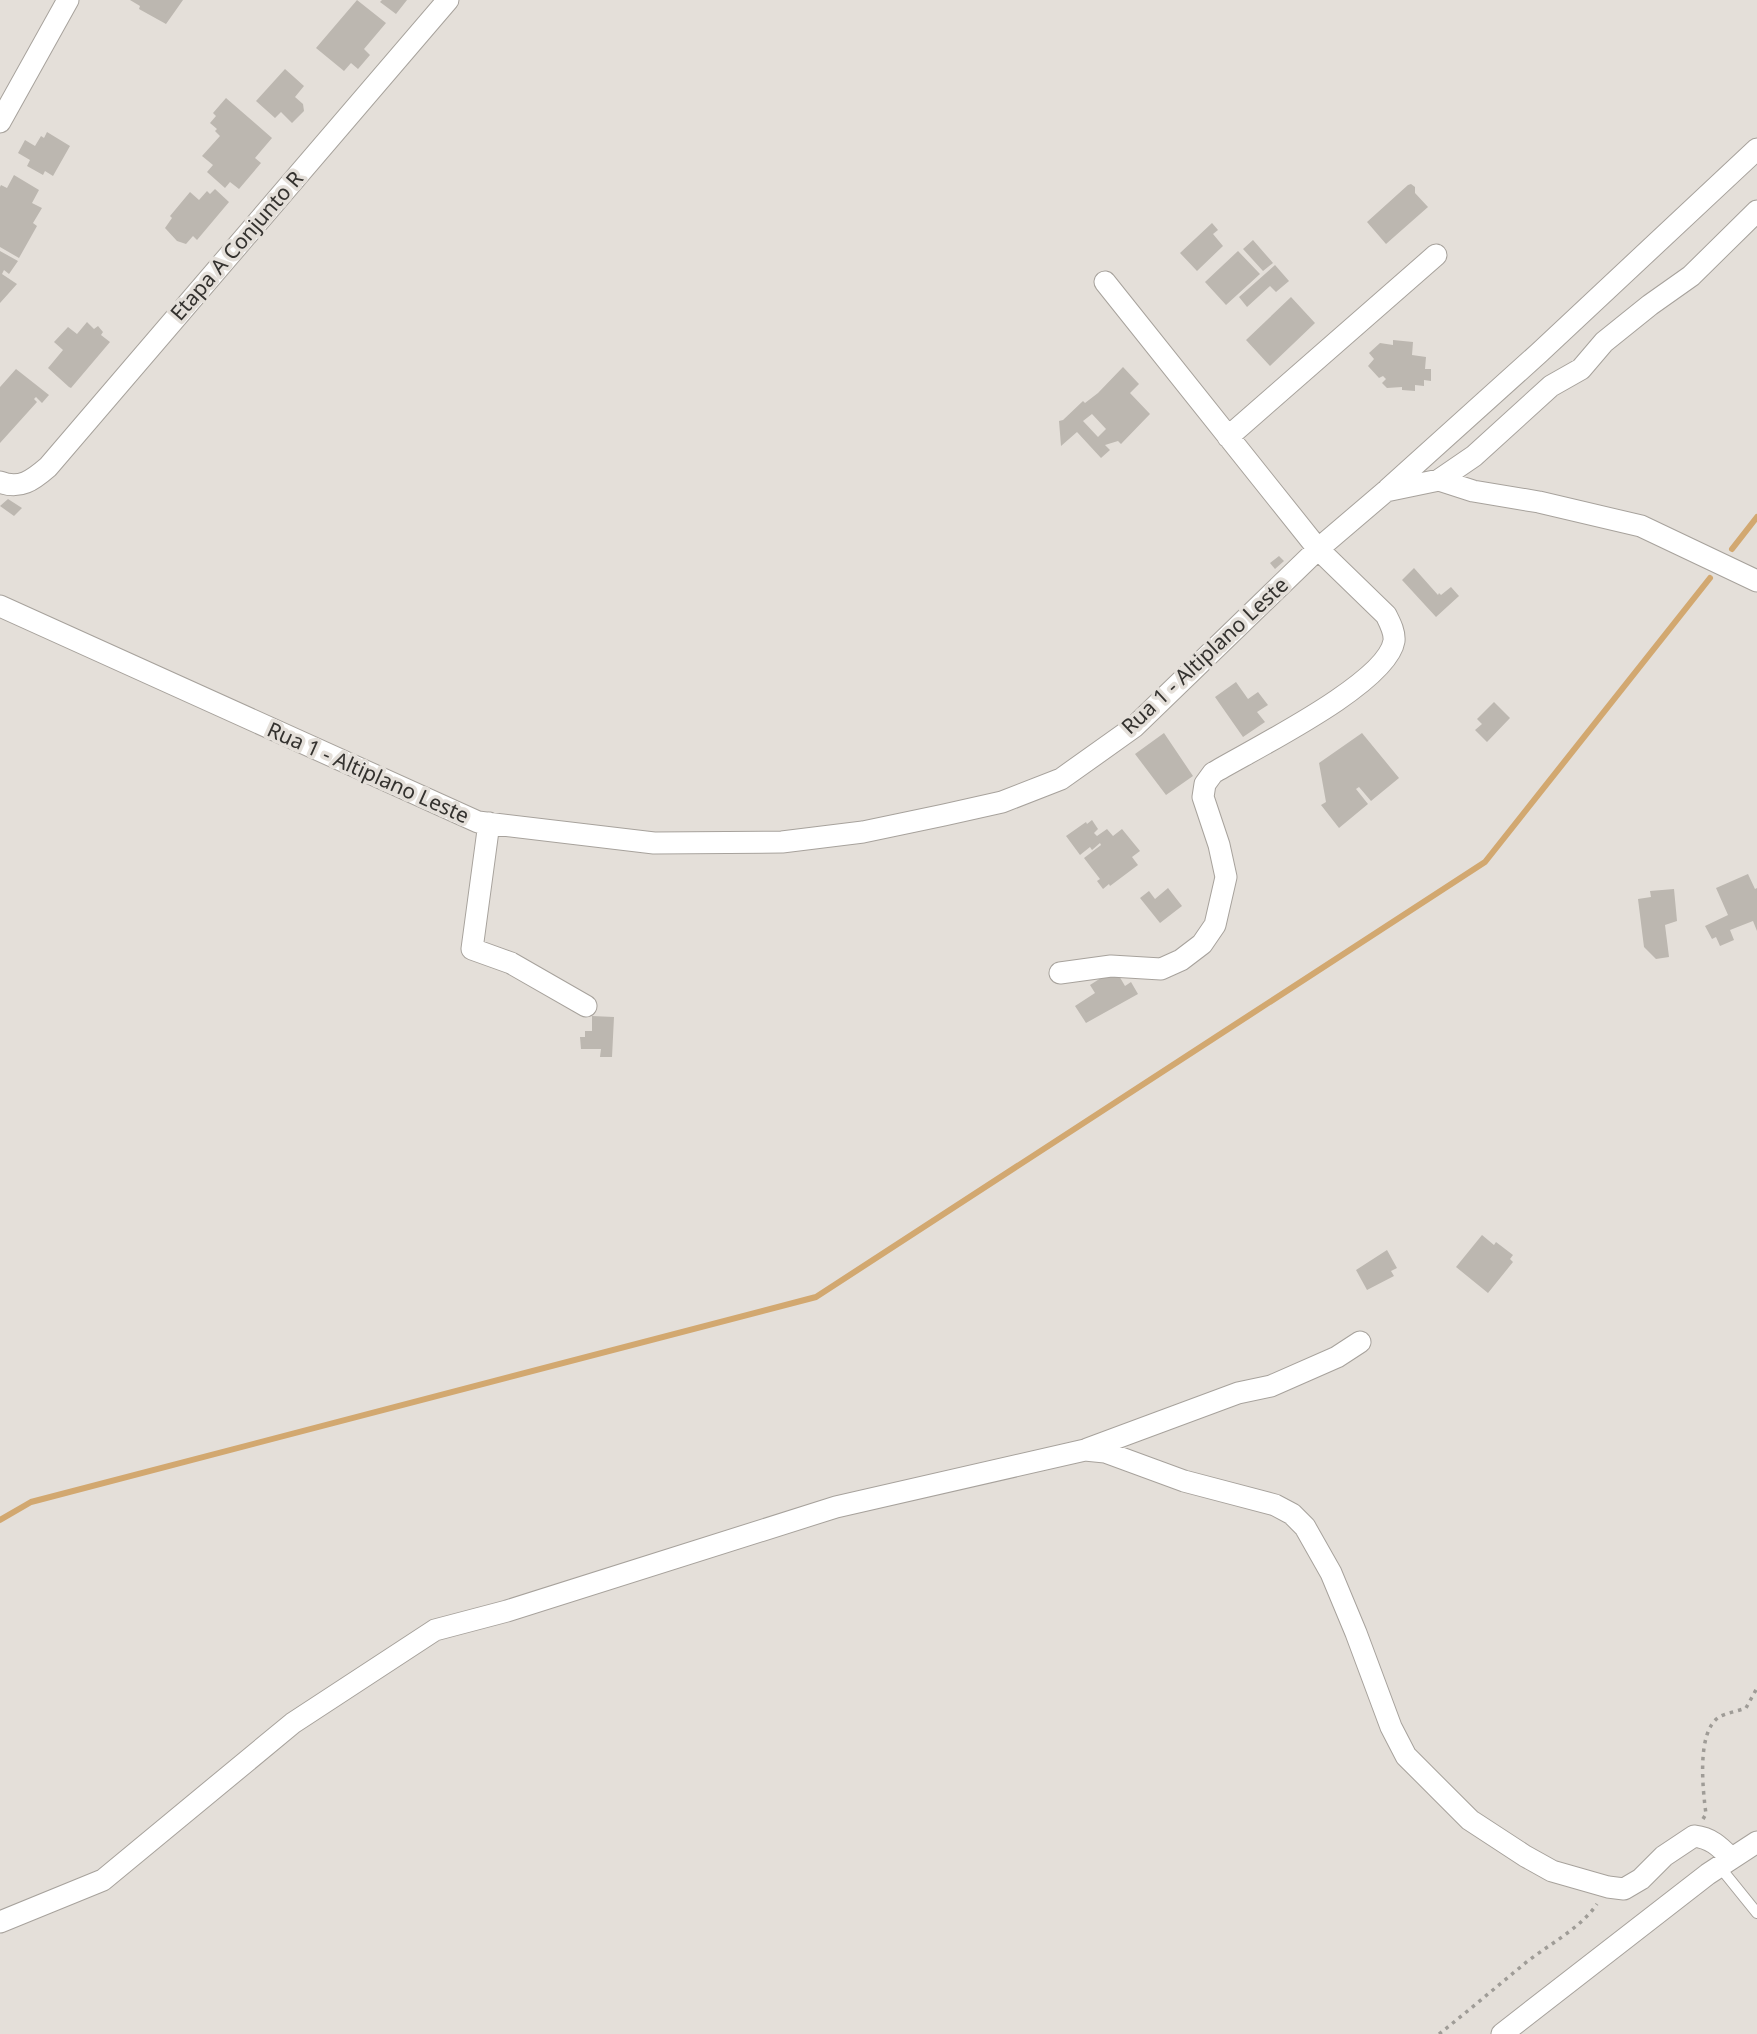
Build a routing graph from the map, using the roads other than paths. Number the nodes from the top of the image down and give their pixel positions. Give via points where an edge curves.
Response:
1 (68, 0) edge
2 (448, 0) edge
3 (0, 122) edge
4 (1757, 149) edge
5 (1757, 211) edge
6 (1436, 255) dead end
7 (1105, 282) dead end
8 (1228, 437) junction
9 (1439, 480) junction
10 (10, 484) edge
11 (1386, 491) junction
12 (1318, 549) junction
13 (1757, 581) edge
14 (0, 606) edge
15 (489, 823) junction
16 (1060, 973) dead end
17 (586, 1006) dead end
18 (1360, 1342) dead end
19 (1085, 1450) junction
20 (1757, 1842) edge
21 (1725, 1862) junction
22 (1757, 1913) edge
23 (0, 1922) edge
24 (1502, 2034) edge

1 - 3 street
2 - 10 street, Etapa A Conjunto R via 48,467 35,478
4 - 11 street
5 - 9 street via 1691,276
6 - 8 street
7 - 8 street
8 - 12 street
9 - 11 street, Rua 1 - Altiplano Leste
9 - 13 street, Rua 1 - Altiplano Leste via 1641,526
11 - 12 street, Rua 1 - Altiplano Leste
12 - 15 street, Rua 1 - Altiplano Leste via 1134,727 1061,779 1002,802 863,832 782,842 654,843
12 - 16 street via 1386,615 1394,641 1388,652 1370,675 1340,699 1213,773 1205,784 1203,797 1226,877 1215,925 1202,944 1161,968 1111,966
14 - 15 street, Rua 1 - Altiplano Leste via 478,822
15 - 17 street via 472,949 511,963
18 - 19 street via 1271,1386 1238,1393
19 - 21 street via 1105,1452 1292,1514 1305,1527 1331,1573 1406,1756 1470,1820 1494,1836 1552,1871 1624,1889 1694,1836 1713,1841
19 - 23 street via 836,1507 435,1630 293,1723 103,1880
20 - 21 street
21 - 22 lane
21 - 24 street

